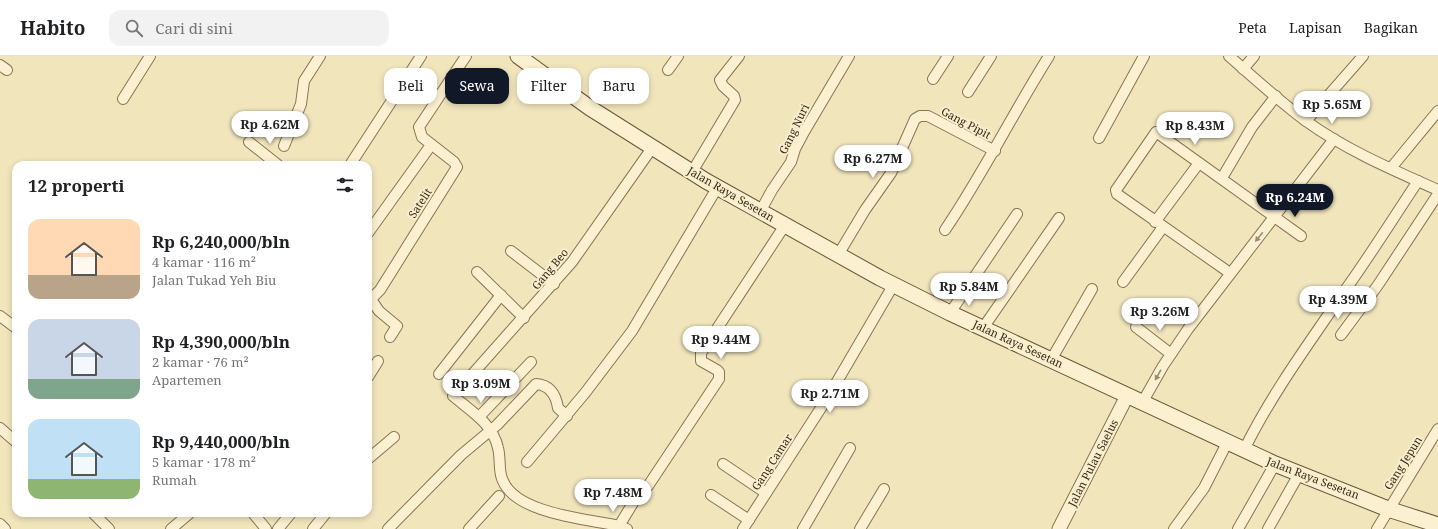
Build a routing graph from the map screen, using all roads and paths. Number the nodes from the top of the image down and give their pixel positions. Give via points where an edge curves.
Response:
1 (150, 56) edge
2 (320, 56) edge
3 (421, 56) edge
4 (466, 56) edge
5 (518, 56) edge
6 (678, 56) edge
7 (739, 56) edge
8 (849, 56) edge
9 (948, 56) edge
10 (991, 56) edge
11 (1049, 56) edge
12 (1144, 56) edge
13 (1254, 56) edge
14 (1363, 56) edge
15 (1234, 58) edge
16 (1243, 69) junction
17 (668, 70) dead end
18 (934, 79) dead end
19 (968, 92) dead end
20 (1276, 96) junction
21 (123, 99) dead end
22 (1438, 112) edge
23 (1306, 121) junction
24 (1099, 138) dead end
25 (1334, 139) junction
26 (249, 142) dead end
27 (431, 145) junction
28 (284, 146) dead end
29 (652, 148) junction
30 (995, 151) junction
31 (273, 161) edge
32 (353, 161) edge
33 (1199, 163) junction
34 (1391, 168) junction
35 (692, 172) junction
36 (1222, 178) junction
37 (1418, 181) junction
38 (717, 188) junction
39 (1438, 190) edge
40 (1438, 194) edge
41 (760, 212) junction
42 (1017, 214) dead end
43 (1275, 217) junction
44 (1059, 218) dead end
45 (1159, 224) junction
46 (785, 225) junction
47 (372, 227) edge
48 (945, 230) dead end
49 (1301, 236) dead end
50 (511, 251) dead end
51 (838, 255) junction
52 (477, 272) dead end
53 (1230, 273) junction
54 (1123, 282) dead end
55 (554, 284) junction
56 (894, 284) junction
57 (1092, 289) dead end
58 (501, 295) junction
59 (372, 297) edge
60 (372, 300) edge
61 (950, 313) junction
62 (0, 316) edge
63 (524, 318) junction
64 (12, 325) edge
65 (983, 328) junction
66 (1136, 328) dead end
67 (1341, 335) dead end
68 (390, 338) dead end
69 (1171, 354) junction
70 (1051, 360) junction
71 (378, 361) dead end
72 (531, 362) dead end
73 (372, 371) edge
74 (439, 374) dead end
75 (1127, 396) junction
76 (1142, 403) junction
77 (567, 416) junction
78 (479, 417) junction
79 (0, 428) edge
80 (1438, 429) edge
81 (491, 430) junction
82 (394, 437) dead end
83 (12, 438) edge
84 (1227, 443) junction
85 (850, 448) dead end
86 (1244, 450) junction
87 (372, 456) edge
88 (527, 462) dead end
89 (723, 464) dead end
90 (1275, 464) junction
91 (1299, 474) junction
92 (625, 485) dead end
93 (642, 489) junction
94 (884, 489) dead end
95 (766, 493) junction
96 (711, 494) dead end
97 (498, 496) dead end
98 (1388, 509) junction
99 (97, 517) edge
100 (186, 517) edge
101 (256, 517) edge
102 (288, 517) edge
103 (323, 517) edge
104 (592, 520) junction
105 (749, 520) junction
106 (0, 524) edge
107 (1438, 525) edge
108 (623, 527) edge
109 (174, 528) edge
110 (5, 529) edge
111 (109, 529) edge
112 (266, 529) edge
113 (278, 529) edge
114 (313, 529) edge
115 (388, 529) edge
116 (469, 529) edge
117 (586, 529) edge
118 (743, 529) edge
119 (803, 529) edge
120 (860, 529) edge
121 (1059, 529) edge
122 (1174, 529) edge
123 (1238, 529) edge
124 (1268, 529) edge
125 (1377, 529) edge

1 - 21 street
2 - 28 street via 304,80 301,104
3 - 32 street
4 - 27 street, Satelit via 419,127 422,137
5 - 29 main road, Jalan Raya Sesetan via 590,108
6 - 17 street
7 - 35 street via 720,80 734,96 734,100
8 - 41 street, Gang Nuri via 804,132 791,162
9 - 18 street
10 - 19 street
11 - 30 street via 1021,101
12 - 24 street
13 - 16 street
14 - 23 street
15 - 16 street
16 - 20 street
20 - 23 street
20 - 36 street via 1252,127
22 - 34 street
23 - 25 street
25 - 34 street
25 - 43 street
26 - 31 street
27 - 47 street
27 - 59 street, Satelit via 457,167 380,290
29 - 35 main road, Jalan Raya Sesetan
29 - 55 street, Gang Beo via 591,237
30 - 48 street
30 - 51 street, Gang Pipit via 928,116 915,118 891,173
33 - 36 street
33 - 45 street
33 - 45 street via 1156,132 1116,190 1117,194
34 - 37 street
35 - 38 main road, Jalan Raya Sesetan
36 - 43 street
37 - 39 street
37 - 86 street via 1307,345 1257,424
38 - 41 main road, Jalan Raya Sesetan
38 - 77 street via 642,316
40 - 67 street via 1378,285
41 - 46 main road, Jalan Raya Sesetan
42 - 61 street
43 - 49 street
43 -> 53 street
44 - 65 street
45 - 53 street
45 - 54 street
46 - 51 main road, Jalan Raya Sesetan
46 - 93 street via 701,353 701,361 719,372 719,379
50 - 55 street
51 - 56 main road, Jalan Raya Sesetan
52 - 58 street
53 - 69 street
55 - 63 street, Gang Beo
56 - 61 main road, Jalan Raya Sesetan
56 - 95 street, Gang Camar via 828,397
57 - 70 street
58 - 63 street
58 - 74 street
60 - 68 street via 379,311 397,326
61 - 65 main road, Jalan Raya Sesetan
62 - 64 street
63 - 78 street, Gang Beo via 453,396
65 - 70 main road, Jalan Raya Sesetan
66 - 69 street
69 -> 76 street
70 - 75 main road, Jalan Raya Sesetan
71 - 73 street
72 - 78 street
75 - 76 main road, Jalan Raya Sesetan
75 - 121 street, Jalan Pulau Saelus
76 - 84 main road, Jalan Raya Sesetan
77 - 81 street via 558,408 557,399 552,392 536,384
77 - 88 street
78 - 81 street
79 - 83 street
80 - 98 street, Gang Jepun
81 - 104 street via 498,449 502,479 506,488 523,502 537,508
81 - 115 street via 461,455
82 - 87 street
84 - 86 main road, Jalan Raya Sesetan
84 - 122 street via 1204,488
85 - 119 street
86 - 90 main road, Jalan Raya Sesetan
89 - 95 street
90 - 91 main road, Jalan Raya Sesetan
90 - 123 street
91 - 98 main road, Jalan Raya Sesetan
91 - 124 street
92 - 93 street
93 - 108 street
94 - 120 street
95 - 105 street, Gang Camar
96 - 105 street
97 - 116 street
98 - 107 main road, Jalan Raya Sesetan
98 - 125 street, Gang Jepun
99 - 111 street
100 - 109 street
101 - 112 street
102 - 113 street
103 - 114 street
104 - 108 street
104 - 117 street
105 - 118 street, Gang Camar
106 - 110 street

